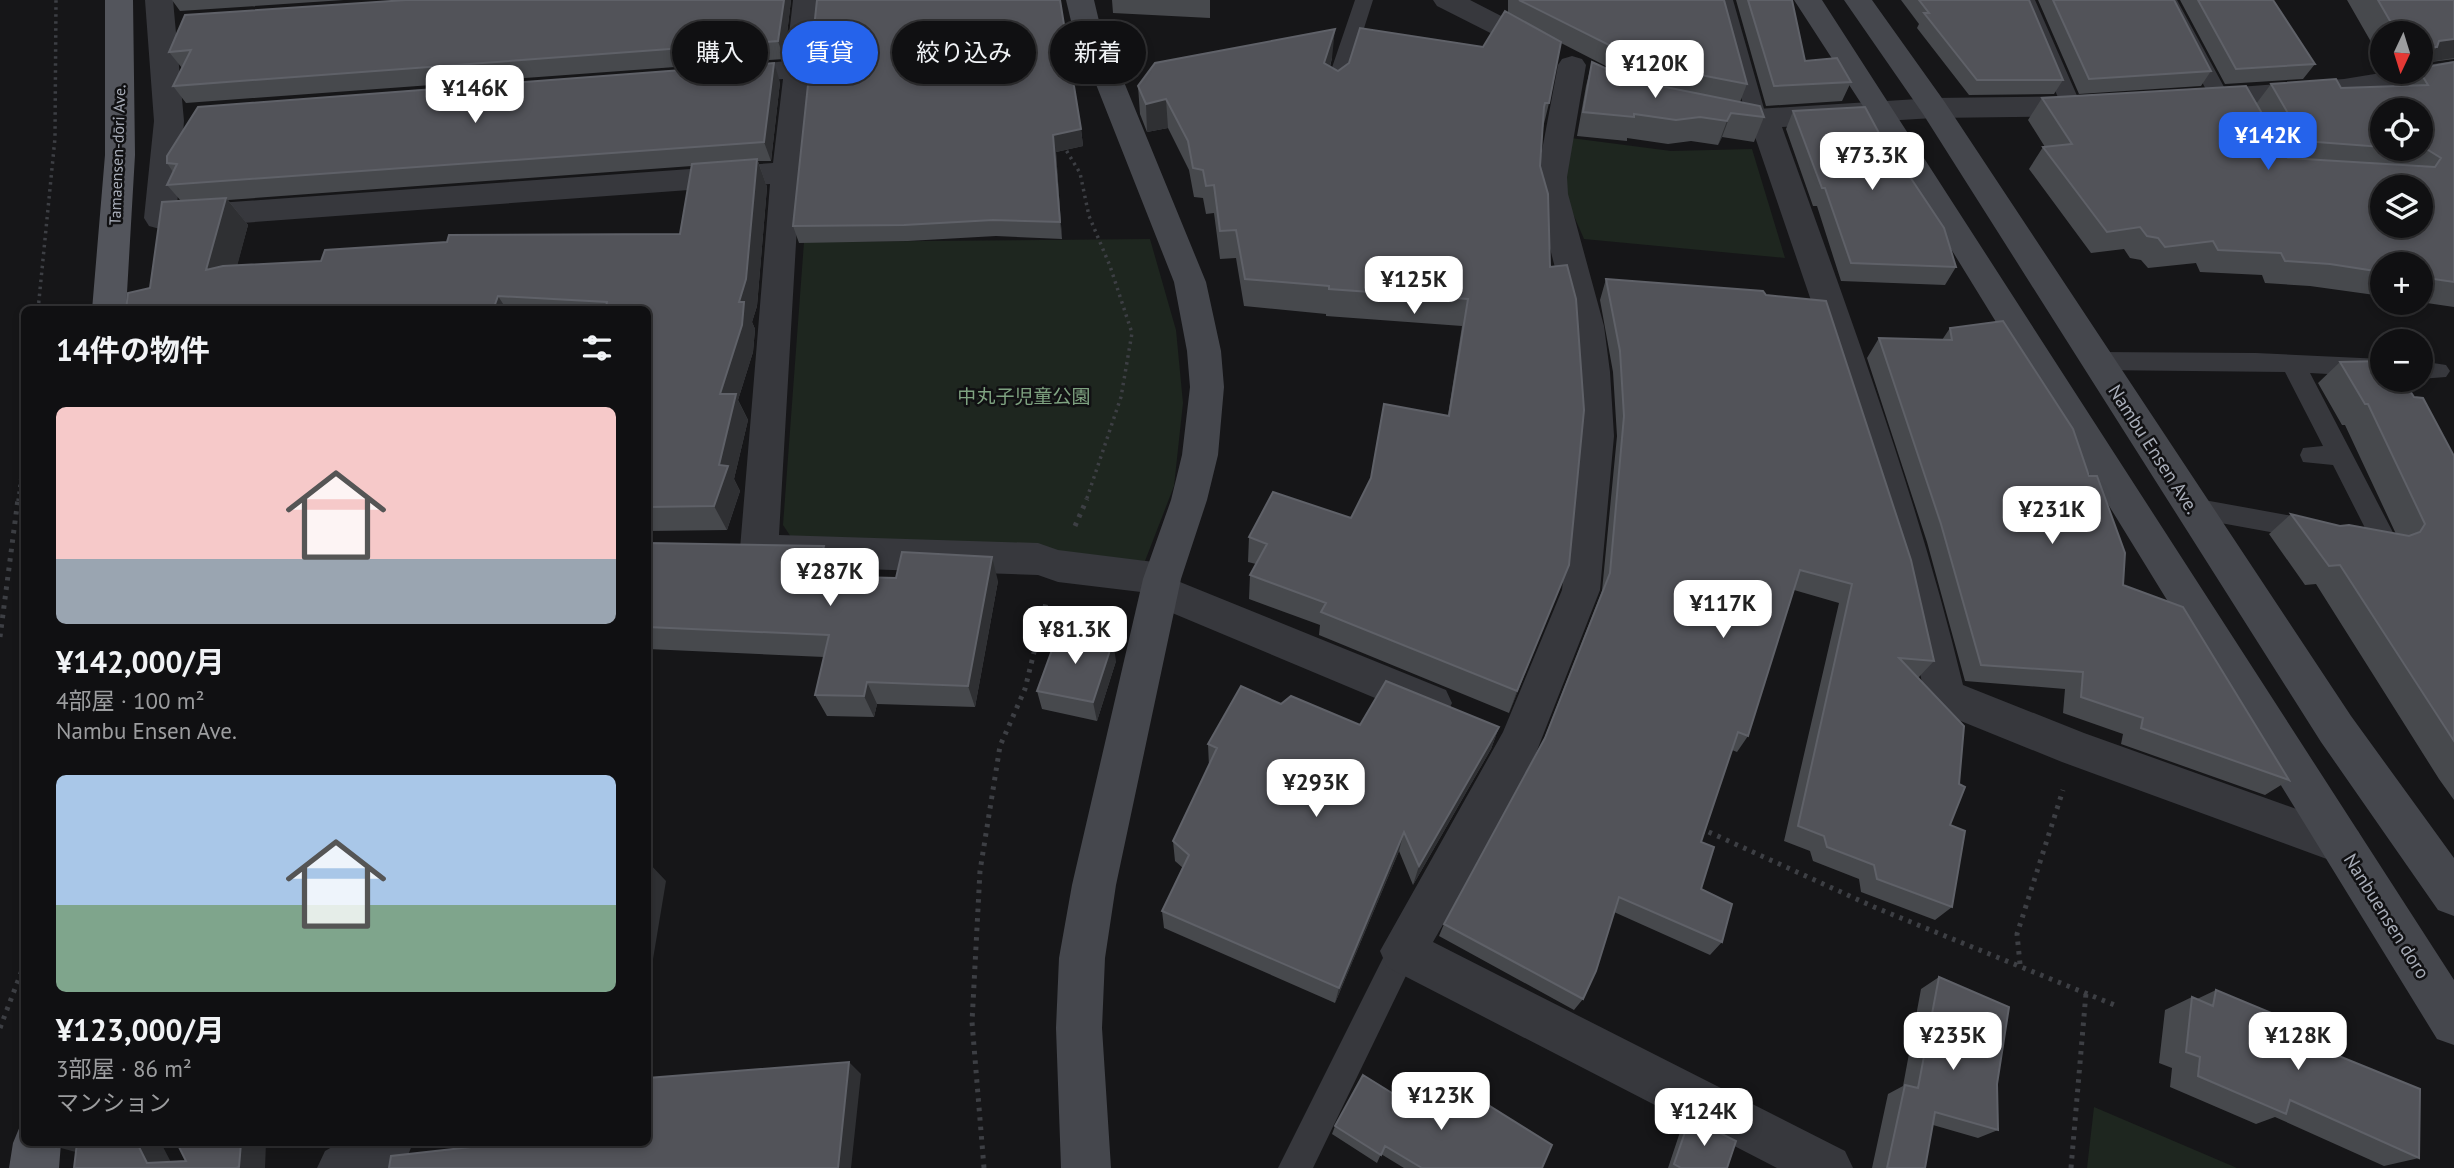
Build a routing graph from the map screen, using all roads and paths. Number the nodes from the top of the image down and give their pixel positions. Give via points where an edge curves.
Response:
1 (56, 0) edge
2 (119, 0) edge
3 (807, 0) edge
4 (1080, 0) edge
5 (1364, 0) edge
6 (1447, 0) edge
7 (1724, 0) edge
8 (1808, 0) edge
9 (1858, 0) edge
10 (2026, 0) edge
11 (2168, 0) edge
12 (170, 15) edge
13 (805, 21) edge
14 (2454, 70) edge
15 (797, 84) edge
16 (1334, 91) edge
17 (2166, 101) edge
18 (2113, 104) edge
19 (2234, 104) junction
20 (1689, 105) edge
21 (2072, 107) junction
22 (1934, 108) junction
23 (1882, 113) junction
24 (1761, 119) junction
25 (787, 172) junction
26 (38, 306) edge
27 (109, 306) edge
28 (2098, 361) junction
29 (2293, 364) junction
30 (2370, 367) edge
31 (2312, 455) dead end
32 (2340, 456) junction
33 (21, 475) edge
34 (2193, 508) junction
35 (1161, 585) junction
36 (0, 637) edge
37 (1521, 740) junction
38 (2077, 749) junction
39 (1696, 826) edge
40 (2343, 845) junction
41 (2454, 895) edge
42 (1404, 951) junction
43 (2020, 964) junction
44 (21, 973) edge
45 (2086, 993) junction
46 (2117, 1006) dead end
47 (2454, 1022) edge
48 (0, 1028) edge
49 (37, 1146) edge
50 (383, 1146) edge
51 (34, 1168) edge
52 (342, 1168) edge
53 (1086, 1168) edge
54 (1295, 1168) edge
55 (1828, 1168) edge
56 (2071, 1168) edge

1 - 26 path via 55,138
2 - 27 main road, Tamaensen-dōri Ave. via 120,155
3 - 13 street
4 - 35 street via 1190,282 1204,351 1207,387 1200,455
5 - 16 lane
6 - 37 street via 1585,71 1552,177 1552,194 1587,326 1596,436 1581,590
7 - 24 lane
8 - 23 street
9 - 22 street, Nambu Ensen Ave.
10 - 21 lane
11 - 19 lane
12 - 25 street via 182,116 160,218
14 - 19 street
15 - 25 street
17 - 19 street
18 - 21 street
20 - 24 street
21 - 22 street
22 - 23 street
22 - 28 street, Nambu Ensen Ave.
23 - 24 street
23 - 40 street
24 - 38 street via 1834,318 1914,565 1945,695
25 - 35 street via 745,549 1038,559
28 - 29 lane
28 - 34 street, Nambu Ensen Ave.
29 - 30 lane
29 - 32 lane
31 - 32 lane
32 - 34 lane via 2385,542
33 - 36 path
34 - 41 street, Nambu Ensen Ave. via 2336,729
35 - 37 street
35 - 53 street via 1082,957 1079,1028
37 - 42 street
38 - 40 street
38 - 43 path via 2017,934
39 - 43 path via 1874,907
40 - 47 street, Nanbuensen doro
42 - 54 lane
42 - 55 street
43 - 45 path
44 - 48 path
45 - 46 path
45 - 56 path
49 - 51 main road
50 - 52 street

